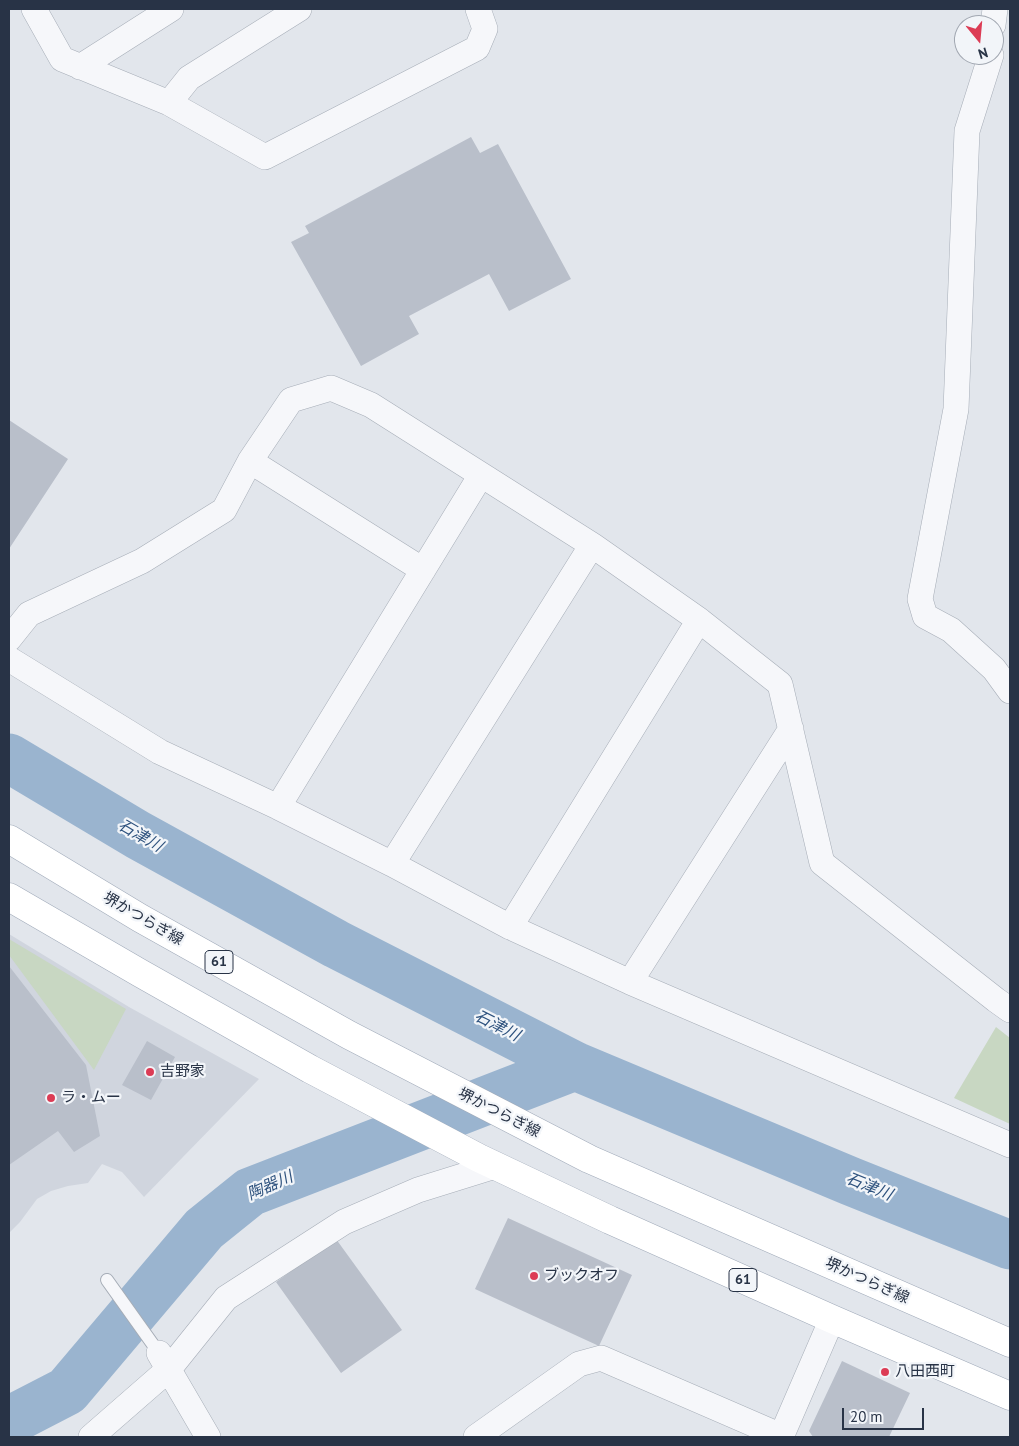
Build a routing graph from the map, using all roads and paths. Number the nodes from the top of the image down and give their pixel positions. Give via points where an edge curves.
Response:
1 (34, 9) edge
2 (171, 9) edge
3 (299, 9) edge
4 (478, 9) edge
5 (988, 65) edge
6 (80, 67) junction
7 (169, 103) junction
8 (250, 461) junction
9 (482, 475) junction
10 (592, 545) junction
11 (423, 570) junction
12 (699, 620) junction
13 (9, 639) edge
14 (9, 659) edge
15 (1010, 691) edge
16 (792, 728) junction
17 (278, 807) junction
18 (9, 839) edge
19 (392, 864) junction
20 (9, 896) edge
21 (510, 926) junction
22 (630, 982) junction
23 (1010, 1010) edge
24 (1010, 1145) edge
25 (487, 1162) junction
26 (108, 1280) dead end
27 (832, 1319) junction
28 (1010, 1343) edge
29 (164, 1361) junction
30 (1010, 1396) edge
31 (91, 1437) edge
32 (208, 1437) edge
33 (476, 1437) edge
34 (781, 1437) edge

1 - 6 street via 62,59
2 - 6 street
3 - 7 street via 189,78
4 - 7 street via 485,29 477,48 265,157
5 - 15 street via 967,131 956,409 920,599 925,616 951,630 994,669
6 - 7 street
8 - 9 street via 291,400 331,388 371,405
8 - 11 street
8 - 13 street via 224,510 142,561 29,614
9 - 10 street
9 - 11 street
10 - 12 street
10 - 19 street
11 - 17 street
12 - 16 street via 780,684
12 - 21 street
14 - 17 street via 160,752
16 - 22 street
16 - 23 street via 822,863
17 - 19 street
18 - 28 main road, 堺かつらぎ線 / 61 via 140,918 349,1035 589,1159
19 - 21 street
20 - 25 main road, 61 via 310,1069
21 - 22 street
22 - 24 street
25 - 27 main road, 61
25 - 29 street via 344,1222 226,1298
26 - 29 lane
27 - 30 main road, 61
27 - 34 street
29 - 31 street
29 - 32 street
33 - 34 street via 579,1364 601,1358

